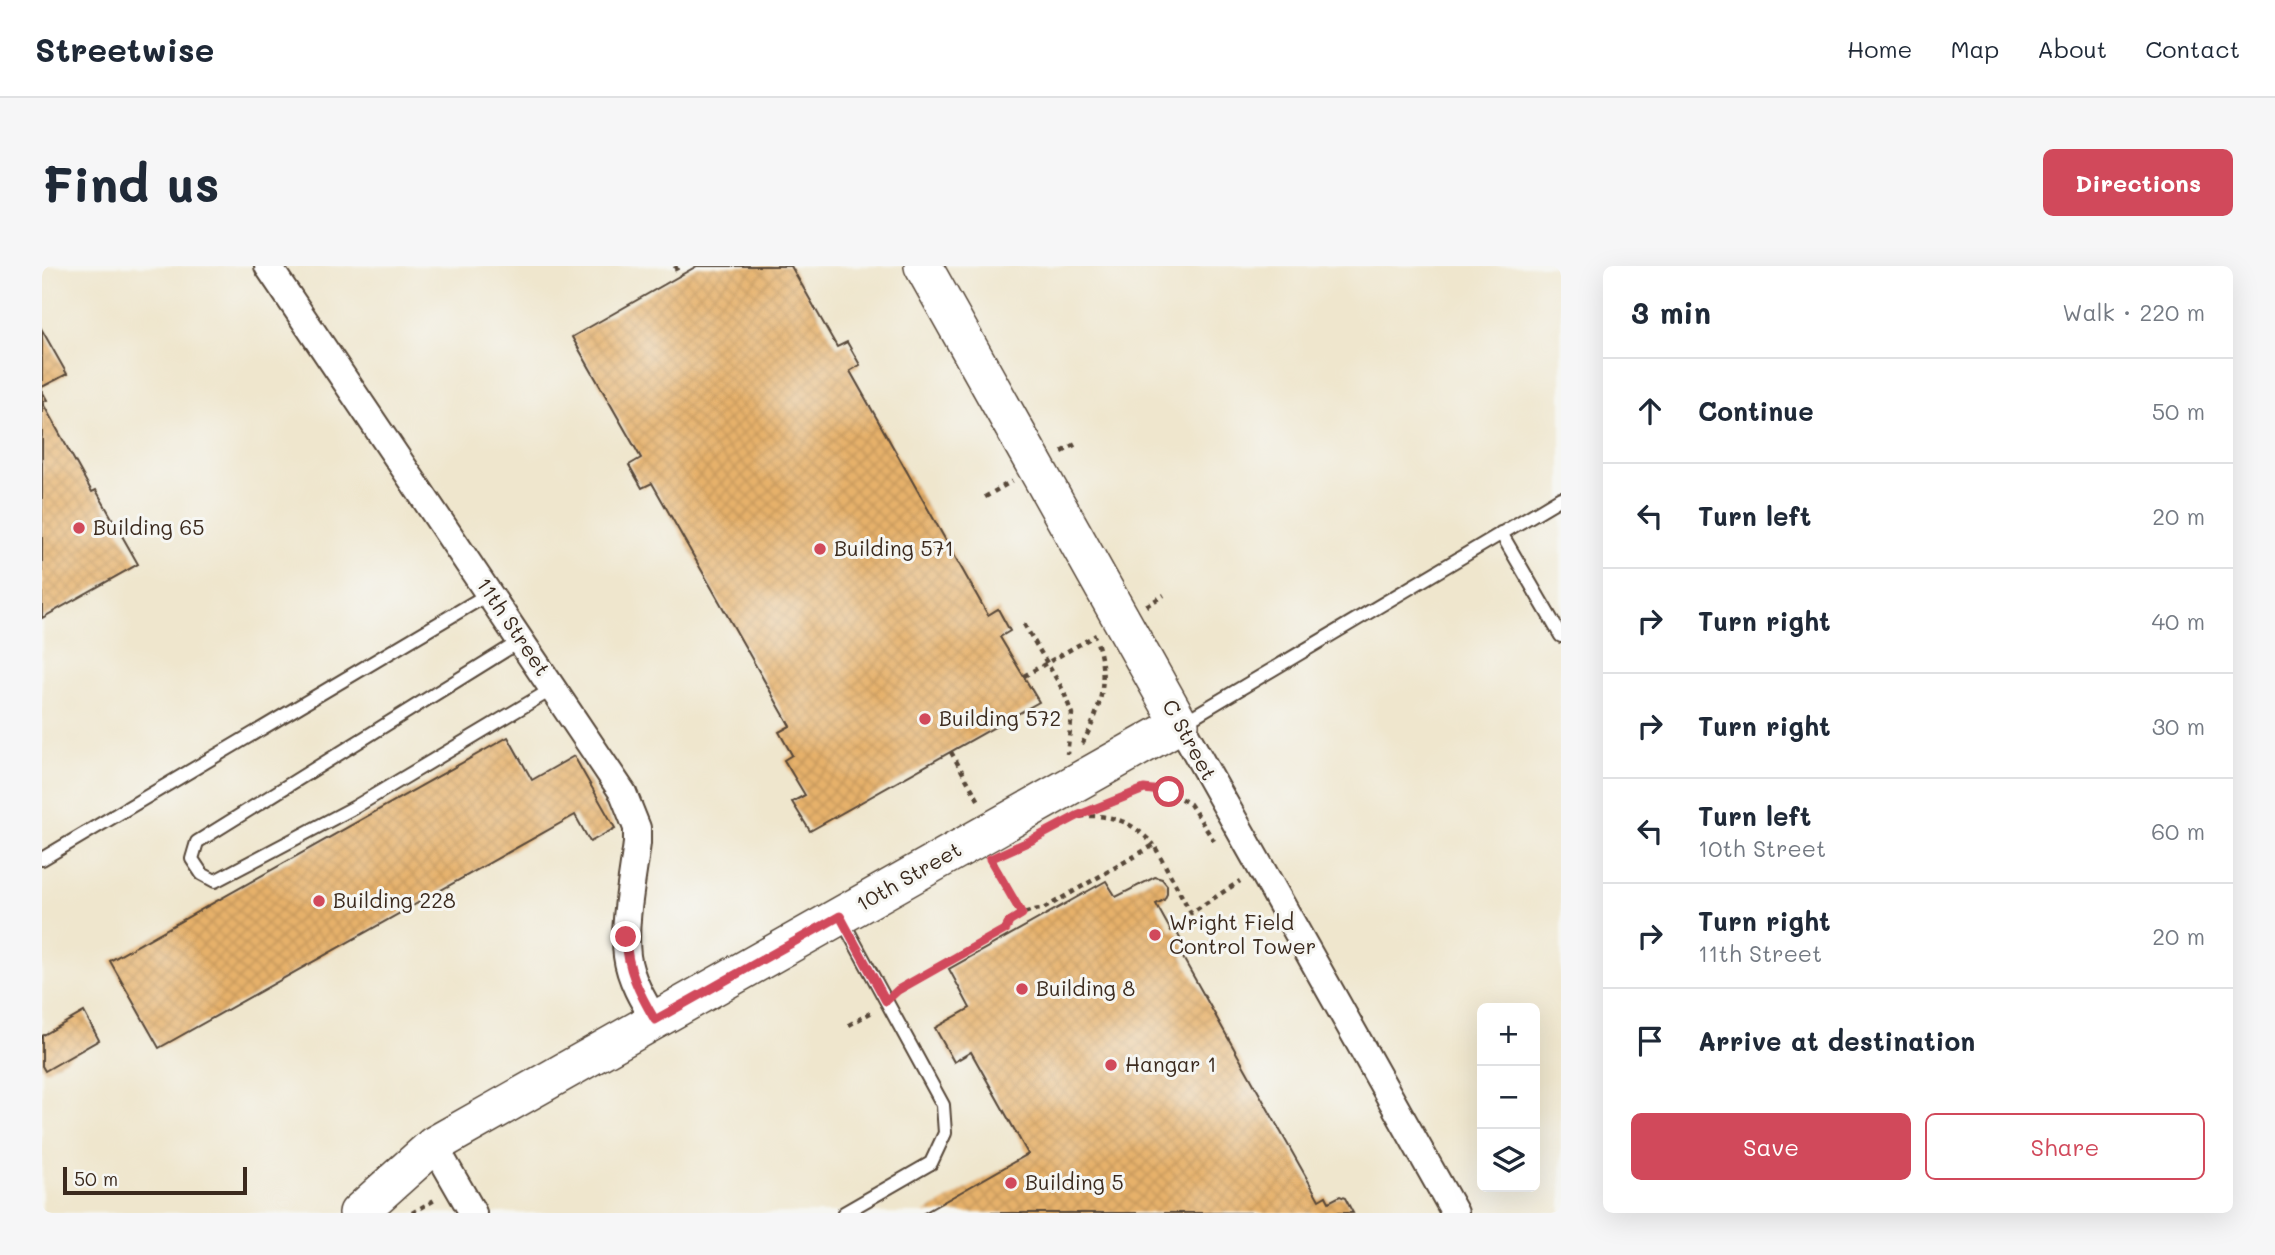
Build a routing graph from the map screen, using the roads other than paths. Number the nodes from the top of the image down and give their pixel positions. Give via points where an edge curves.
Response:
1 (268, 266) edge
2 (923, 266) edge
3 (1561, 498) edge
4 (1501, 533) junction
5 (490, 593) junction
6 (1561, 636) edge
7 (522, 640) junction
8 (554, 688) junction
9 (1180, 723) junction
10 (42, 859) edge
11 (840, 916) junction
12 (655, 1020) junction
13 (434, 1145) junction
14 (358, 1213) edge
15 (472, 1213) edge
16 (844, 1213) edge
17 (1455, 1213) edge

1 - 5 street, 11th Street
2 - 9 street, C Street
3 - 4 lane
4 - 6 lane
4 - 9 lane
5 - 7 street, 11th Street
5 - 10 lane
7 - 8 street, 11th Street
7 - 8 lane via 197,842 192,859 202,874 215,881 355,807
8 - 12 street, 11th Street via 614,778 637,828 627,958
9 - 11 street, 10th Street
9 - 17 street, C Street
11 - 12 street, 10th Street
11 - 16 lane via 943,1105 944,1133 931,1163
12 - 13 street, 10th Street
13 - 14 street, 10th Street
13 - 15 street

